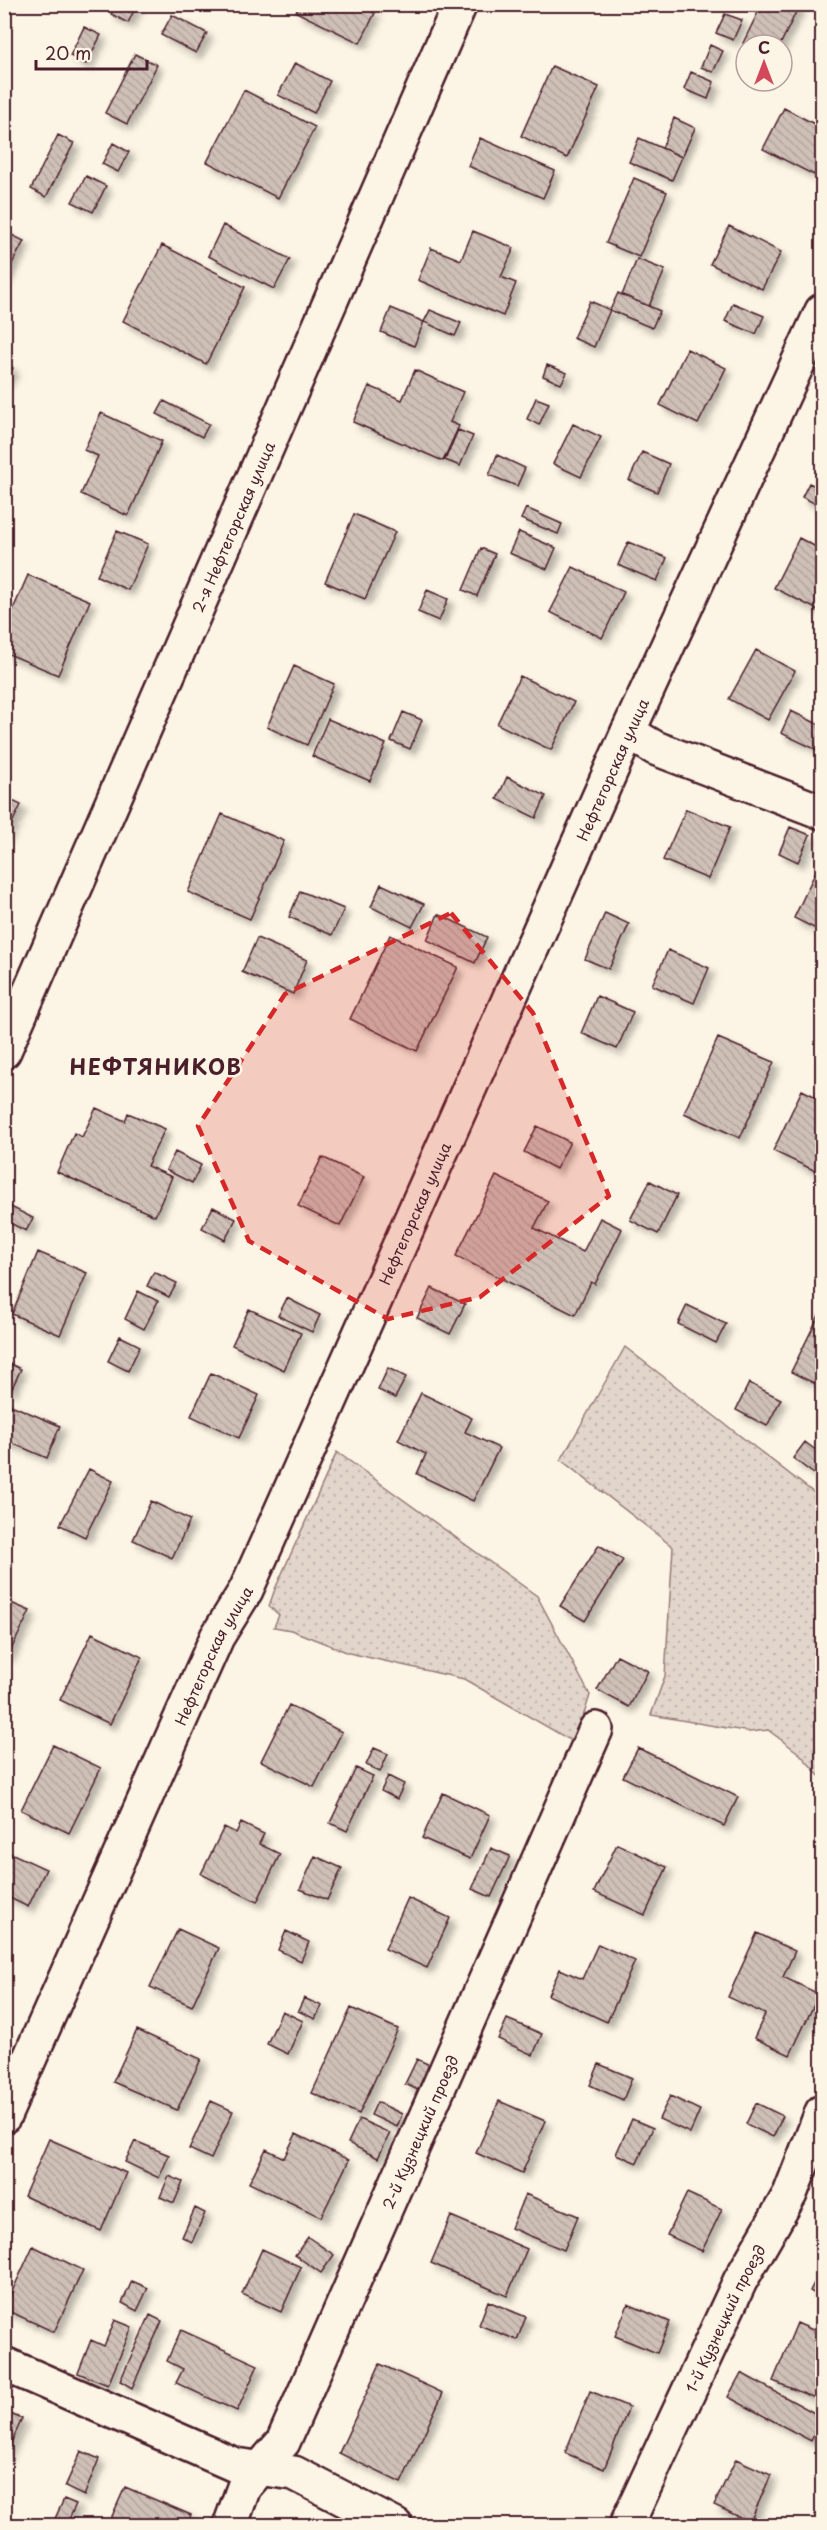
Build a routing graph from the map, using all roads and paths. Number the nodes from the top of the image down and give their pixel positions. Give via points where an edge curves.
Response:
1 (460, 4) edge
2 (822, 311) edge
3 (628, 732) junction
4 (822, 812) edge
5 (4, 1051) edge
6 (596, 1729) dead end
7 (822, 2112) edge
8 (4, 2116) edge
9 (4, 2364) edge
10 (261, 2470) junction
11 (230, 2526) edge
12 (396, 2526) edge
13 (626, 2526) edge

1 - 5 street, 2-я Нефтегорская улица
2 - 3 street, Нефтегорская улица
3 - 4 street via 655,748
3 - 8 street, Нефтегорская улица via 251,1579 217,1637
6 - 10 street, 2-й Кузнецкий проезд via 283,2442
7 - 13 street, 1-й Кузнецкий проезд via 790,2194 740,2281
9 - 10 street via 235,2465
10 - 11 street, 2-й Кузнецкий проезд via 244,2487
10 - 12 street via 294,2473

